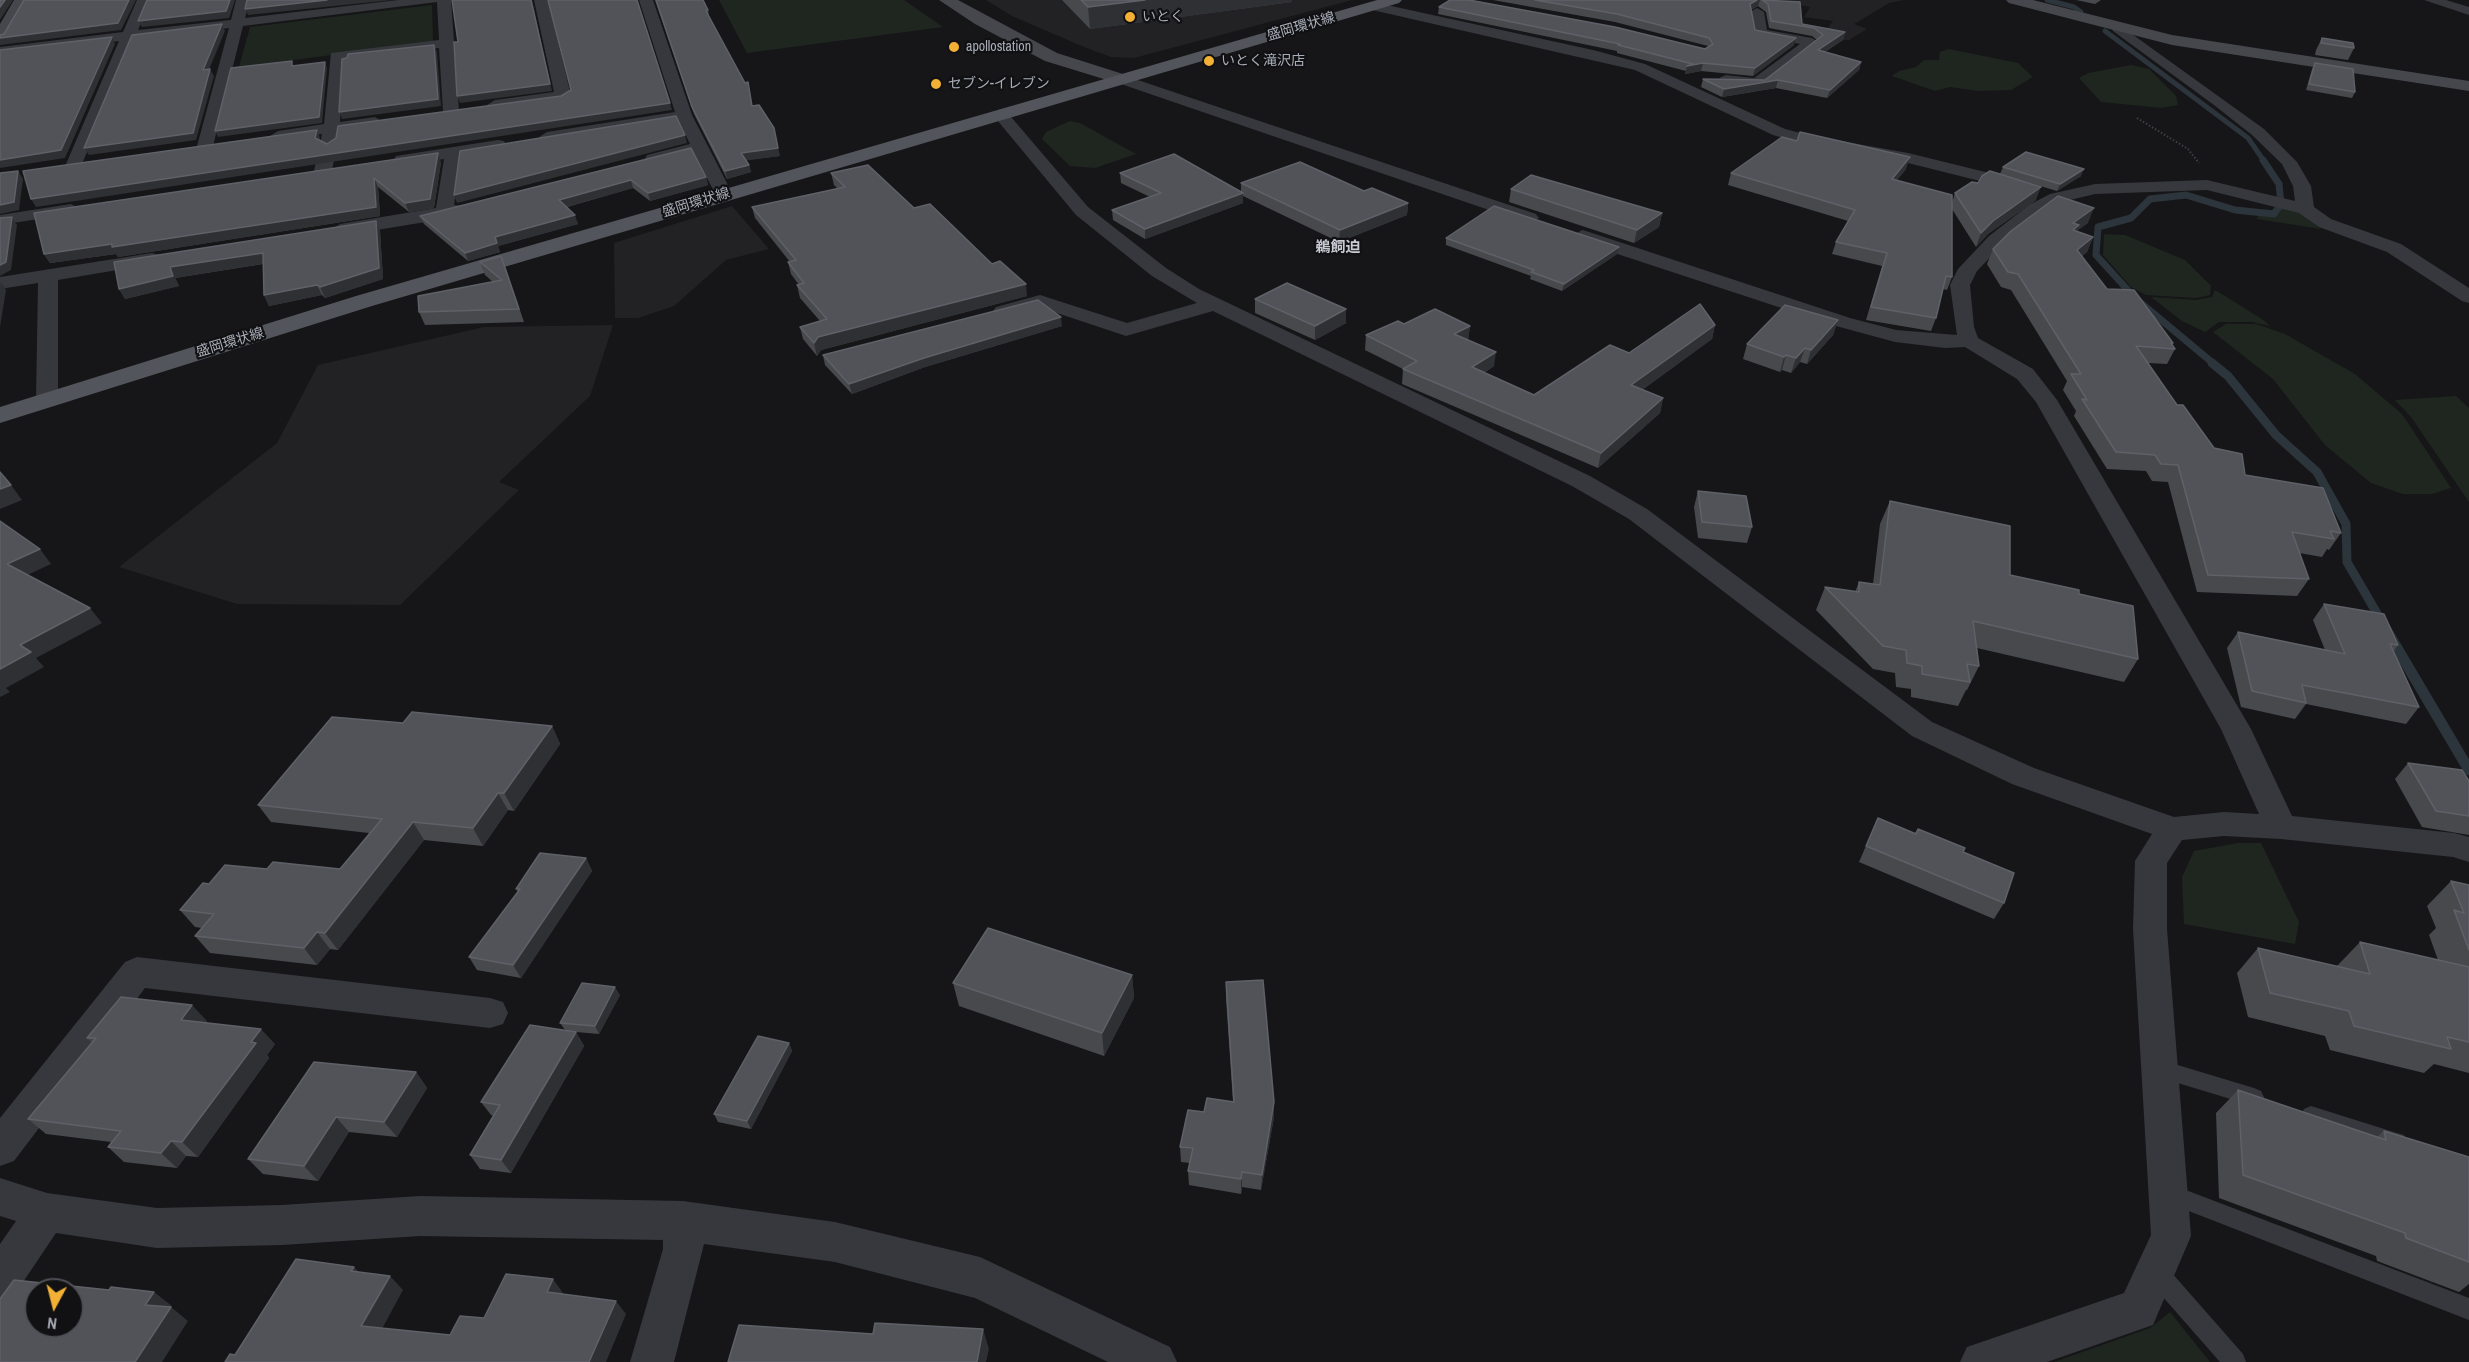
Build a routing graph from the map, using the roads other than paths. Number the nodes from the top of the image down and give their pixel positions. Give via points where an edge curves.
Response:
1 (22, 0) edge
2 (144, 0) edge
3 (243, 0) edge
4 (432, 0) edge
5 (444, 0) edge
6 (541, 0) edge
7 (646, 0) edge
8 (947, 0) edge
9 (1394, 0) edge
10 (2014, 0) edge
11 (2431, 0) edge
12 (343, 5) edge
13 (1373, 6) junction
14 (2469, 11) edge
15 (1757, 12) edge
16 (236, 24) junction
17 (2118, 28) junction
18 (128, 37) junction
19 (0, 38) edge
20 (446, 43) junction
21 (0, 51) edge
22 (1120, 79) junction
23 (1674, 82) junction
24 (2469, 86) edge
25 (484, 106) edge
26 (451, 111) edge
27 (1000, 114) junction
28 (684, 115) junction
29 (392, 120) edge
30 (332, 128) junction
31 (263, 138) edge
32 (534, 139) edge
33 (228, 142) edge
34 (511, 143) edge
35 (205, 146) junction
36 (700, 146) junction
37 (183, 149) edge
38 (453, 153) junction
39 (96, 161) edge
40 (382, 163) edge
41 (74, 164) junction
42 (633, 164) edge
43 (53, 167) edge
44 (300, 174) edge
45 (724, 195) junction
46 (2056, 198) junction
47 (477, 205) edge
48 (92, 206) edge
49 (2299, 207) junction
50 (444, 214) junction
51 (0, 220) edge
52 (327, 232) edge
53 (176, 256) edge
54 (48, 276) junction
55 (0, 283) edge
56 (2469, 297) edge
57 (1216, 304) junction
58 (985, 316) edge
59 (1969, 341) junction
60 (47, 400) junction
61 (0, 415) edge
62 (2281, 827) junction
63 (2173, 829) junction
64 (2469, 850) edge
65 (490, 1013) dead end
66 (2161, 1069) junction
67 (2412, 1147) edge
68 (0, 1148) edge
69 (2170, 1194) junction
70 (0, 1197) edge
71 (46, 1212) junction
72 (683, 1221) junction
73 (2156, 1272) junction
74 (0, 1279) edge
75 (2469, 1309) edge
76 (652, 1362) edge
77 (1155, 1362) edge
78 (1982, 1362) edge
79 (2235, 1362) edge

1 - 19 street
2 - 18 street
3 - 16 street
4 - 12 street
5 - 20 street
6 - 25 street via 563,96
7 - 28 street
8 - 22 street via 1051,57
9 - 13 main road, 盛岡環状線
10 - 17 street
11 - 14 street
12 - 16 street
13 - 22 main road, 盛岡環状線
13 - 23 street via 1563,45 1640,67
15 - 23 street via 1760,33 1812,42 1757,84 1707,78
16 - 18 street
16 - 35 street
17 - 24 street via 2231,51
17 - 49 street via 2220,102 2282,154 2302,186
18 - 21 street
18 - 41 street
20 - 26 street
20 - 30 street via 336,56
22 - 27 main road, 盛岡環状線
22 - 59 street via 1843,322 1895,336
23 - 46 street via 1779,132 1966,172
27 - 45 main road, 盛岡環状線
27 - 57 street via 1082,211 1159,273
28 - 32 street
28 - 36 street
29 - 30 street
30 - 31 street
30 - 44 street via 329,170
33 - 35 street
34 - 38 street
35 - 37 street
36 - 42 street
36 - 45 street
38 - 40 street
38 - 50 street
39 - 41 street
41 - 43 street
45 - 60 main road, 盛岡環状線
46 - 49 street via 2095,189 2207,185
46 - 59 street via 2035,209 1968,269 1960,285
47 - 50 street
48 - 51 street
49 - 56 street via 2325,223 2394,248
50 - 52 street
53 - 54 street
54 - 55 street
54 - 60 street
57 - 58 street via 1126,330 1040,301
57 - 63 street via 1581,481 1638,514 1922,729 2023,776
59 - 62 street via 2025,374 2046,400 2236,729
60 - 61 main road, 盛岡環状線
62 - 63 street via 2224,824
62 - 64 street via 2454,845
63 - 66 street via 2151,861 2150,929
65 - 68 street via 137,972
66 - 67 lane
66 - 69 street
69 - 73 street via 2171,1236
69 - 75 lane
70 - 71 street
71 - 72 street via 157,1228 420,1216
71 - 74 street
72 - 76 street via 684,1249
72 - 77 street via 835,1242 980,1278
73 - 78 street via 2139,1310
73 - 79 lane

